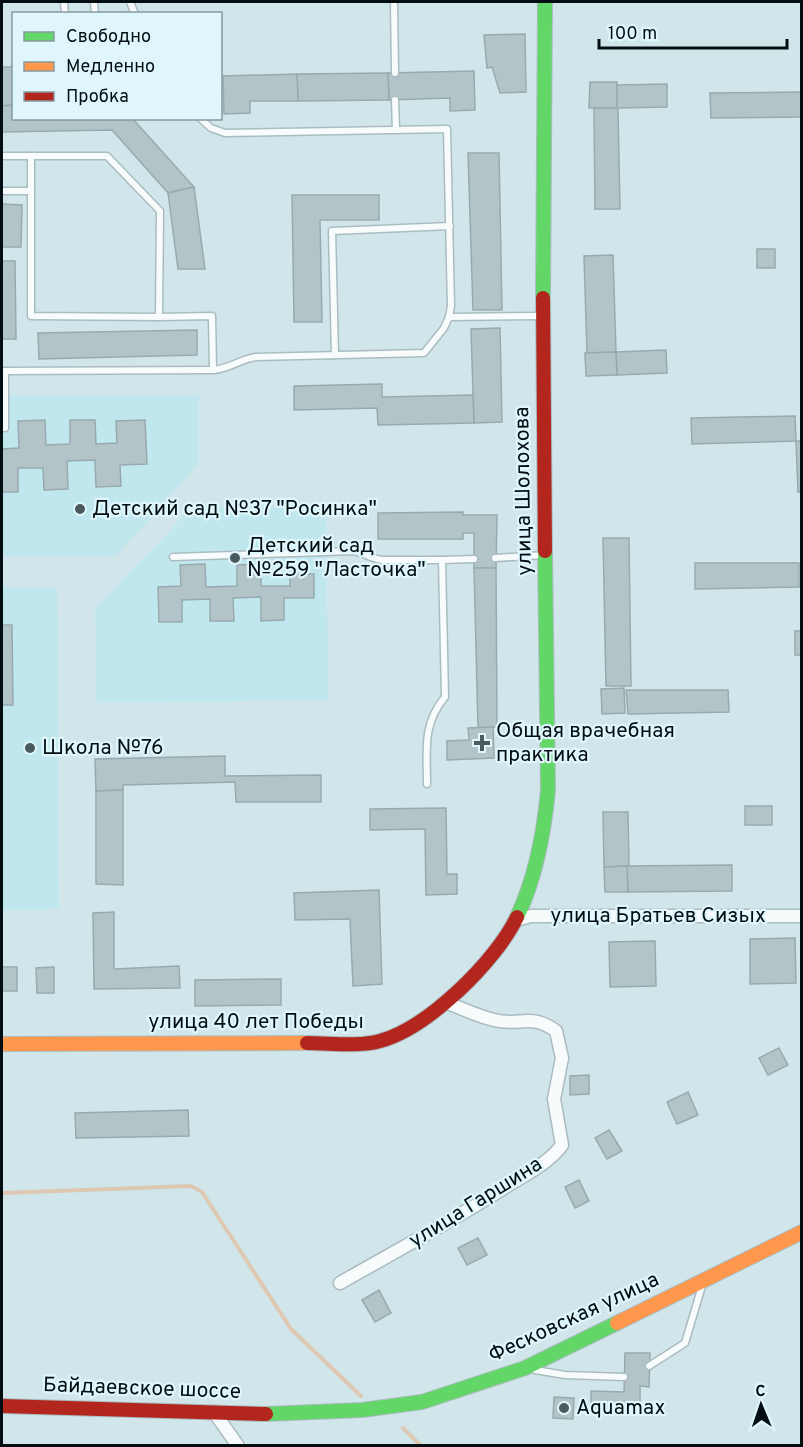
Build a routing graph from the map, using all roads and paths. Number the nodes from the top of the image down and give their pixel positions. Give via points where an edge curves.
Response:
1 (394, 2) edge
2 (545, 2) edge
3 (395, 73) dead end
4 (395, 100) dead end
5 (202, 120) edge
6 (396, 130) junction
7 (2, 156) edge
8 (31, 156) junction
9 (2, 191) edge
10 (31, 191) junction
11 (450, 226) junction
12 (543, 316) junction
13 (159, 317) junction
14 (449, 317) junction
15 (335, 355) junction
16 (213, 370) junction
17 (5, 428) dead end
18 (546, 555) junction
19 (173, 557) dead end
20 (495, 558) dead end
21 (474, 559) dead end
22 (442, 560) junction
23 (427, 784) dead end
24 (801, 916) edge
25 (516, 920) junction
26 (484, 965) joint
27 (445, 1002) junction
28 (2, 1044) edge
29 (801, 1232) edge
30 (703, 1282) junction
31 (340, 1283) dead end
32 (649, 1366) dead end
33 (525, 1368) junction
34 (624, 1377) dead end
35 (2, 1406) edge
36 (214, 1412) junction
37 (282, 1414) joint
38 (238, 1446) edge

1 - 3 lane
2 - 12 street, улица Шолохова
4 - 6 lane
5 - 6 lane via 225,133
6 - 11 lane via 447,129
7 - 8 lane
8 - 10 lane
8 - 13 lane via 107,156 160,211
9 - 10 lane
10 - 13 lane via 31,316
11 - 14 lane
11 - 15 lane via 332,231
12 - 14 lane
12 - 18 street, улица Шолохова
13 - 16 lane via 212,316
14 - 15 lane via 424,353
15 - 16 lane via 249,358
16 - 17 lane via 5,371
18 - 20 lane
18 - 25 street, улица Шолохова via 547,807 538,862
19 - 22 lane via 354,551 382,560
21 - 22 lane
22 - 23 lane via 445,697 437,706 426,735
24 - 25 street, улица Братьев Сизых via 541,916
25 - 26 street, улица Шолохова
26 - 27 street, улица 40 лет Победы
27 - 28 street, улица 40 лет Победы via 401,1033 370,1042
27 - 31 street, улица Гаршина via 492,1020 545,1023 556,1031 562,1058 554,1099 562,1145 531,1171 449,1223
29 - 30 street, Фесковская улица
30 - 32 lane via 685,1343
30 - 33 street, Фесковская улица
33 - 34 lane via 565,1375
33 - 37 street, Фесковская улица via 422,1402
35 - 36 street, Байдаевское шоссе
36 - 37 street, Байдаевское шоссе
36 - 38 street

